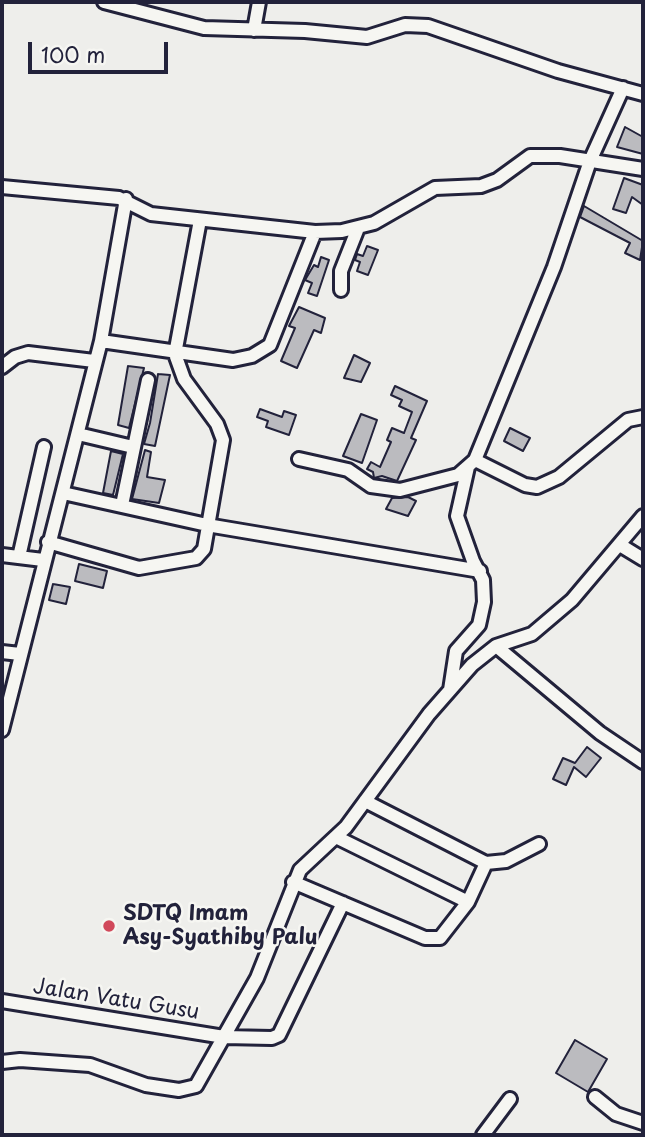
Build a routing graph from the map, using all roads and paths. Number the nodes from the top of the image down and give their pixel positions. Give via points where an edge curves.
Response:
1 (104, 2) edge
2 (259, 2) edge
3 (254, 30) junction
4 (623, 88) junction
5 (643, 94) edge
6 (590, 161) junction
7 (643, 169) edge
8 (2, 187) edge
9 (126, 198) junction
10 (200, 220) junction
11 (358, 228) junction
12 (314, 232) junction
13 (341, 290) dead end
14 (101, 341) junction
15 (175, 354) junction
16 (94, 361) junction
17 (2, 368) edge
18 (148, 380) dead end
19 (643, 417) edge
20 (78, 434) junction
21 (44, 447) dead end
22 (133, 447) junction
23 (299, 459) dead end
24 (472, 464) junction
25 (63, 493) junction
26 (122, 505) junction
27 (643, 516) edge
28 (207, 525) junction
29 (48, 542) junction
30 (620, 545) junction
31 (2, 555) edge
32 (19, 557) junction
33 (643, 559) edge
34 (43, 560) junction
35 (480, 571) junction
36 (496, 646) junction
37 (2, 652) edge
38 (20, 654) junction
39 (450, 691) junction
40 (2, 732) edge
41 (643, 762) edge
42 (365, 802) junction
43 (337, 837) junction
44 (539, 844) dead end
45 (486, 863) junction
46 (293, 882) junction
47 (468, 902) junction
48 (343, 903) junction
49 (2, 1001) edge
50 (224, 1037) junction
51 (2, 1062) edge
52 (595, 1097) dead end
53 (510, 1099) dead end
54 (643, 1123) edge
55 (483, 1135) edge

1 - 3 street via 204,28
2 - 3 street
3 - 4 street via 367,37 405,25 428,26
4 - 5 street
4 - 6 street
6 - 7 street
6 - 11 street via 530,156 481,187 435,188
6 - 24 street via 554,267
8 - 9 street
9 - 10 street via 151,214
9 - 14 street
10 - 12 street
10 - 15 street
11 - 12 street
11 - 13 street via 341,271
12 - 15 street via 270,345 233,360
14 - 15 street
14 - 16 street
15 - 28 street via 184,379 217,424 223,440
16 - 17 street via 28,353
16 - 20 street
18 - 22 street
19 - 24 street via 628,420 559,477 537,487
20 - 22 street
20 - 25 street
21 - 32 street
22 - 26 street
23 - 24 street via 348,470 370,486 400,490 448,479
24 - 35 street via 457,516
25 - 26 street
25 - 29 street
26 - 28 street
27 - 30 street
28 - 29 street via 204,549 196,558 151,567 138,568
28 - 35 street
29 - 34 street
30 - 33 street
30 - 36 street via 572,600 532,634
31 - 32 street
32 - 34 street
34 - 38 street
35 - 39 street via 485,588 481,615 474,634 456,651
36 - 39 street
36 - 41 street via 600,733
37 - 38 street
38 - 40 street
39 - 42 street
42 - 43 street
42 - 45 street
43 - 46 street via 309,859
43 - 47 street
44 - 45 street via 506,861
45 - 47 street
46 - 48 street
46 - 50 street via 257,978
47 - 48 street via 440,938 431,939
48 - 50 street, Jalan Vatu Gusu via 279,1035
49 - 50 street, Jalan Vatu Gusu
50 - 51 street via 203,1078 183,1090 146,1085 90,1065
52 - 54 street via 616,1114
53 - 55 street

